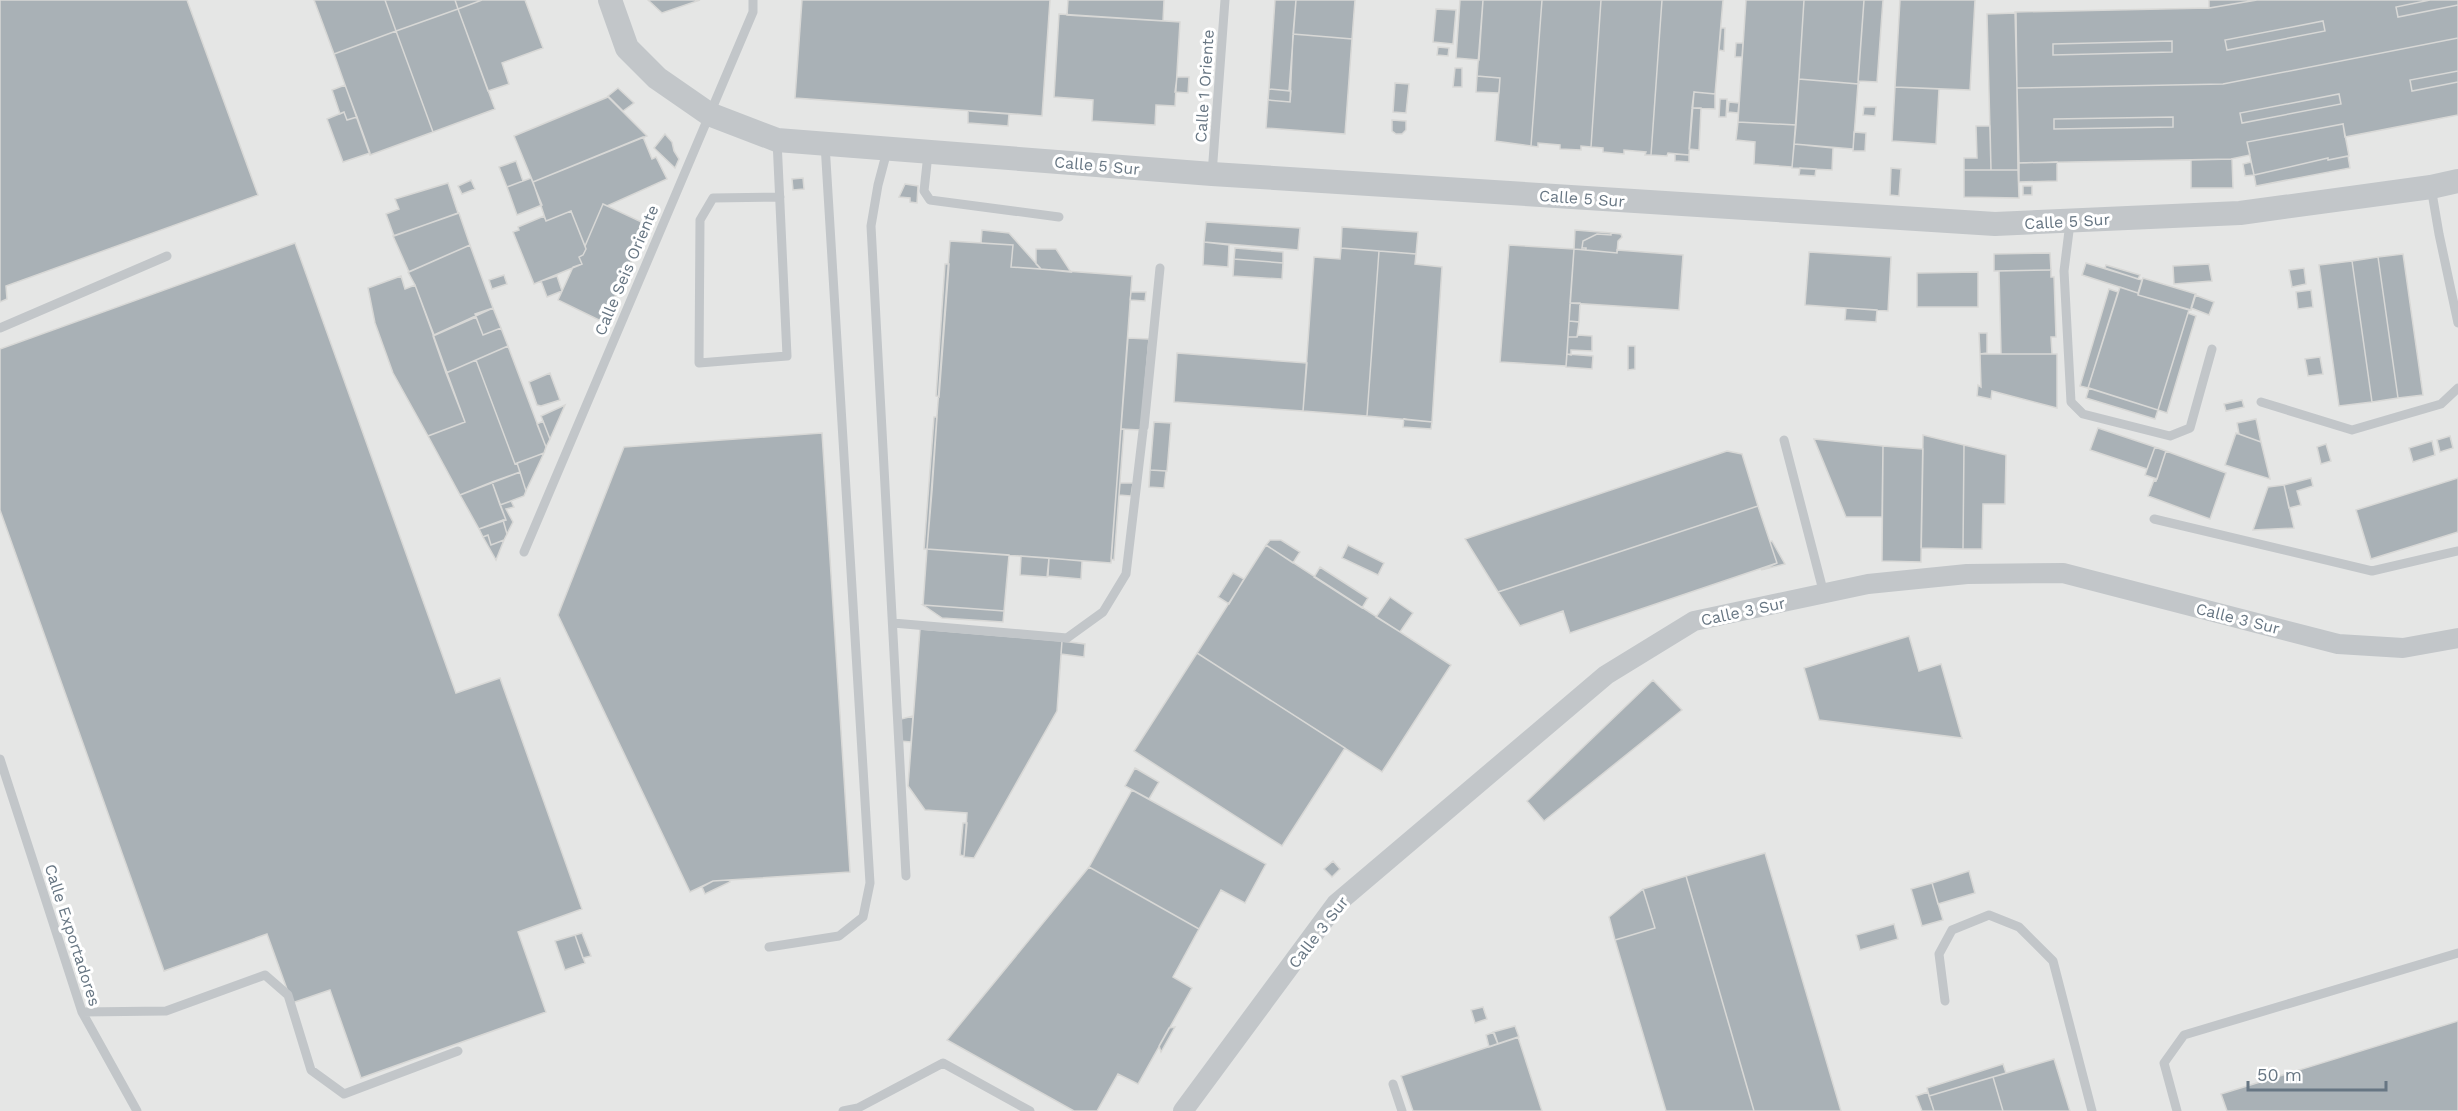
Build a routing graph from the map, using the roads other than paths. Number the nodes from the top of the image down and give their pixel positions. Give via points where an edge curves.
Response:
1 (610, 0) edge
2 (753, 0) edge
3 (1225, 0) edge
4 (709, 114) junction
5 (777, 140) junction
6 (825, 144) junction
7 (888, 149) junction
8 (928, 152) junction
9 (1212, 174) junction
10 (2458, 181) edge
11 (2431, 187) junction
12 (780, 197) junction
13 (1059, 217) dead end
14 (2070, 220) junction
15 (167, 256) dead end
16 (1160, 268) dead end
17 (2458, 323) edge
18 (0, 328) edge
19 (2212, 350) dead end
20 (2458, 388) edge
21 (2261, 402) dead end
22 (1784, 440) dead end
23 (2154, 519) dead end
24 (2458, 551) edge
25 (524, 552) dead end
26 (1824, 594) junction
27 (893, 623) junction
28 (2458, 638) edge
29 (0, 759) edge
30 (906, 876) dead end
31 (769, 947) dead end
32 (2458, 953) edge
33 (1945, 1001) dead end
34 (82, 1012) junction
35 (458, 1051) dead end
36 (1393, 1084) dead end
37 (137, 1111) edge
38 (843, 1111) edge
39 (1030, 1111) edge
40 (1183, 1111) edge
41 (1402, 1111) edge
42 (2092, 1111) edge
43 (2176, 1111) edge

1 - 4 street, Calle 5 Sur via 627,48 657,78
2 - 4 lane, Calle Seis Oriente via 753,12
3 - 9 lane, Calle 1 Oriente
4 - 5 street, Calle 5 Sur
4 - 25 lane, Calle Seis Oriente
5 - 6 street, Calle 5 Sur
5 - 12 lane
6 - 7 street, Calle 5 Sur
6 - 31 lane via 870,883 863,917 839,936
7 - 8 street, Calle 5 Sur
7 - 27 lane via 871,226
8 - 9 street, Calle 5 Sur
8 - 13 lane via 924,191 930,200
9 - 14 street, Calle 5 Sur via 1995,224
10 - 11 street, Calle 5 Sur
11 - 14 street, Calle 5 Sur via 2240,213
11 - 17 lane
12 - 12 lane via 788,356 699,363 700,220 713,198
14 - 19 lane via 2064,271 2071,402 2083,414 2170,436 2190,428
15 - 18 lane
16 - 27 lane via 1126,574 1103,612 1067,638
20 - 21 lane via 2441,404 2352,430
22 - 26 lane
23 - 24 lane via 2372,571
26 - 28 street, Calle 3 Sur via 1868,584 1967,574 2063,573 2338,644 2403,648
26 - 40 street, Calle 3 Sur via 1694,621 1606,675 1336,904
27 - 30 lane
29 - 34 lane, Calle Exportadores
32 - 43 lane via 2184,1035 2164,1064
33 - 42 lane via 1939,954 1952,930 1989,915 2019,927 2053,961
34 - 35 lane via 166,1011 266,975 288,995 311,1070 344,1094
34 - 37 lane, Calle Exportadores
36 - 41 lane
38 - 39 lane via 858,1108 943,1063

